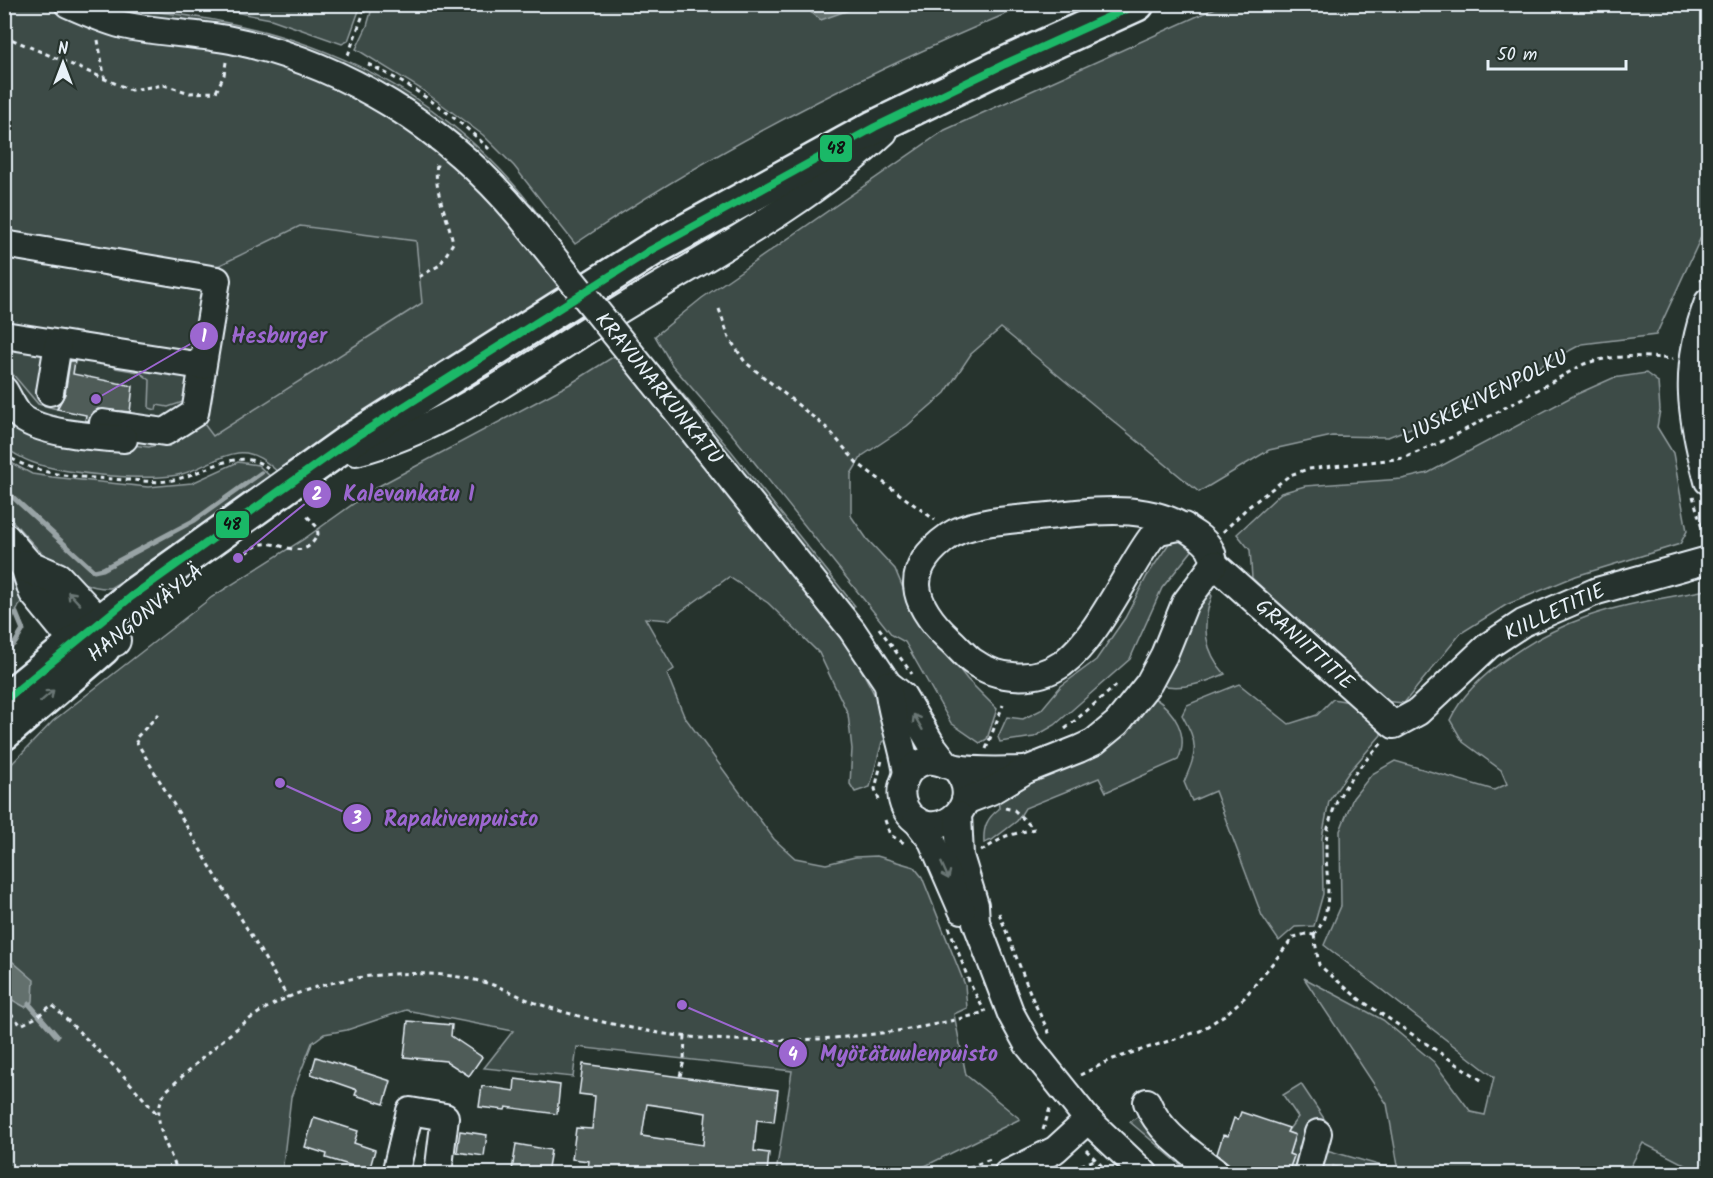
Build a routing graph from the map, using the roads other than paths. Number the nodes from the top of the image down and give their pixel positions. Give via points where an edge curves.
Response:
1 (68, 4) edge
2 (1137, 4) edge
3 (906, 111) junction
4 (4, 244) edge
5 (1708, 302) edge
6 (4, 335) edge
7 (58, 344) junction
8 (202, 366) junction
9 (463, 370) junction
10 (4, 384) edge
11 (4, 390) edge
12 (50, 392) dead end
13 (165, 432) junction
14 (356, 452) junction
15 (1708, 481) edge
16 (1184, 526) junction
17 (4, 539) edge
18 (1210, 553) junction
19 (1708, 560) edge
20 (94, 641) junction
21 (888, 684) junction
22 (4, 701) edge
23 (1394, 725) joint
24 (4, 733) edge
25 (950, 765) junction
26 (1026, 770) junction
27 (907, 774) junction
28 (961, 808) junction
29 (916, 820) junction
30 (976, 922) junction
31 (1147, 1102) dead end
32 (1088, 1120) junction
33 (1318, 1133) dead end
34 (1004, 1163) edge
35 (395, 1173) edge
36 (438, 1173) edge
37 (1145, 1173) edge
38 (1218, 1173) edge
39 (1307, 1173) edge

1 - 21 street, KRAVUNARKUNKATU, bridge via 147,30 230,40 291,57 388,102 440,138 482,174 520,217 844,621
2 - 3 highway, HANGONVÄYLÄ
3 - 9 highway, HANGONVÄYLÄ via 700,221
3 - 14 street via 824,182 743,234 466,404 390,444
4 - 8 street via 217,280
5 - 15 street via 1690,383
6 - 7 street
7 - 8 street
7 - 12 street
8 - 13 street via 195,413
9 - 14 highway, HANGONVÄYLÄ
9 - 20 highway, HANGONVÄYLÄ via 348,442
10 - 13 street via 26,404 46,414
11 - 13 street via 18,414 44,428 145,440
14 - 20 highway, HANGONVÄYLÄ via 175,590
16 - 16 street, GRANIITTITIE via 1168,517 1129,510 996,522 954,533 923,559 917,597 940,631 973,662 1003,675 1045,673 1063,663 1099,621 1151,538 1159,531
16 - 18 street, GRANIITTITIE
17 - 20 main road via 27,566 35,591
18 - 23 street, GRANIITTITIE
18 - 26 street via 1149,683 1117,723 1094,742
19 - 23 street, KIILLETITIE via 1597,591 1523,623 1488,646 1418,712
20 - 22 highway, HANGONVÄYLÄ
24 -> 20 highway, HANGONVÄYLÄ
25 -> 21 street, KRAVUNARKUNKATU via 932,745 903,696
21 - 27 street, KRAVUNARKUNKATU
25 - 26 street
25 - 27 street via 924,761
25 - 28 street via 965,783
26 - 28 street
27 - 29 street via 902,801
28 - 29 street via 938,825
28 - 30 street via 960,856 975,905
29 -> 30 street via 932,841 962,910
30 - 32 street via 1011,1014 1028,1045
31 - 38 street via 1170,1136
32 - 34 street via 1055,1150
32 - 37 street
33 - 39 street
35 - 36 street via 410,1111 446,1117

